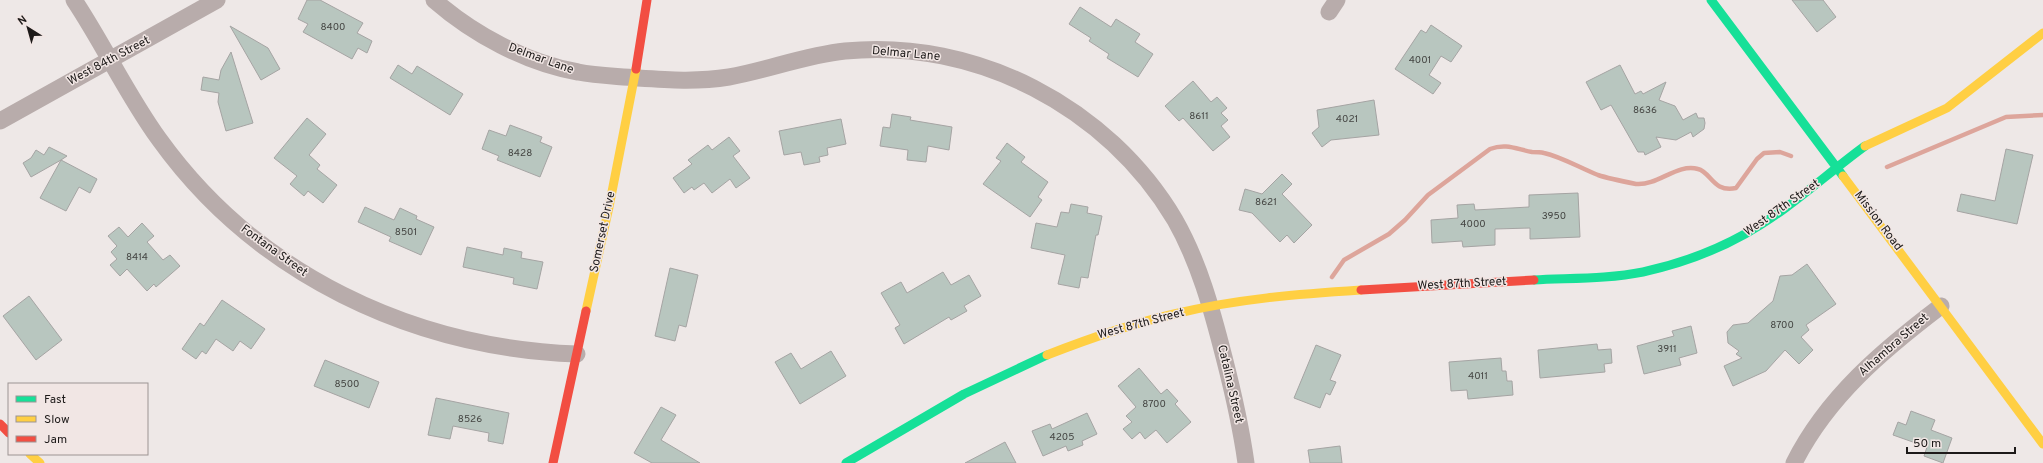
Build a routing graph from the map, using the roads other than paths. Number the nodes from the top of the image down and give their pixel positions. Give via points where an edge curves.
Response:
1 (74, 0) edge
2 (217, 0) edge
3 (434, 0) edge
4 (646, 0) edge
5 (1711, 0) edge
6 (2043, 33) edge
7 (110, 60) junction
8 (634, 78) junction
9 (0, 121) edge
10 (1837, 166) junction
11 (1941, 306) junction
12 (1210, 307) junction
13 (576, 354) junction
14 (0, 424) edge
15 (8, 432) edge
16 (2043, 444) edge
17 (31, 455) edge
18 (40, 463) edge
19 (552, 463) edge
20 (846, 463) edge
21 (1246, 463) edge
22 (1794, 463) edge

1 - 7 street, Fontana Street via 98,36
2 - 7 street, West 84th Street
3 - 8 street, Delmar Lane via 483,35 521,54 578,72
4 - 8 street, Somerset Drive
5 - 10 street, Mission Road
6 - 10 street, West 87th Street via 1947,108 1868,144
7 - 9 street, West 84th Street
7 - 13 street, Fontana Street via 144,117 182,168 216,206 288,264 365,307 417,326 455,337 519,350
8 - 12 street, Delmar Lane via 686,82 728,77 814,56 846,51 886,50 966,61 1004,74 1063,104 1095,127 1129,159 1174,219 1193,256
8 - 13 street, Somerset Drive via 609,207
10 - 11 street, Mission Road
10 - 12 street, West 87th Street via 1785,208 1746,234 1709,252 1642,272 1296,293
11 - 16 street, Mission Road
11 - 22 street, Alhambra Street via 1873,360 1840,394 1818,423
12 - 20 street, West 87th Street via 1118,329 1070,345 1002,374 954,398
12 - 21 street, Catalina Street via 1233,394
13 - 19 street, Somerset Drive
14 - 15 street
17 - 18 street

